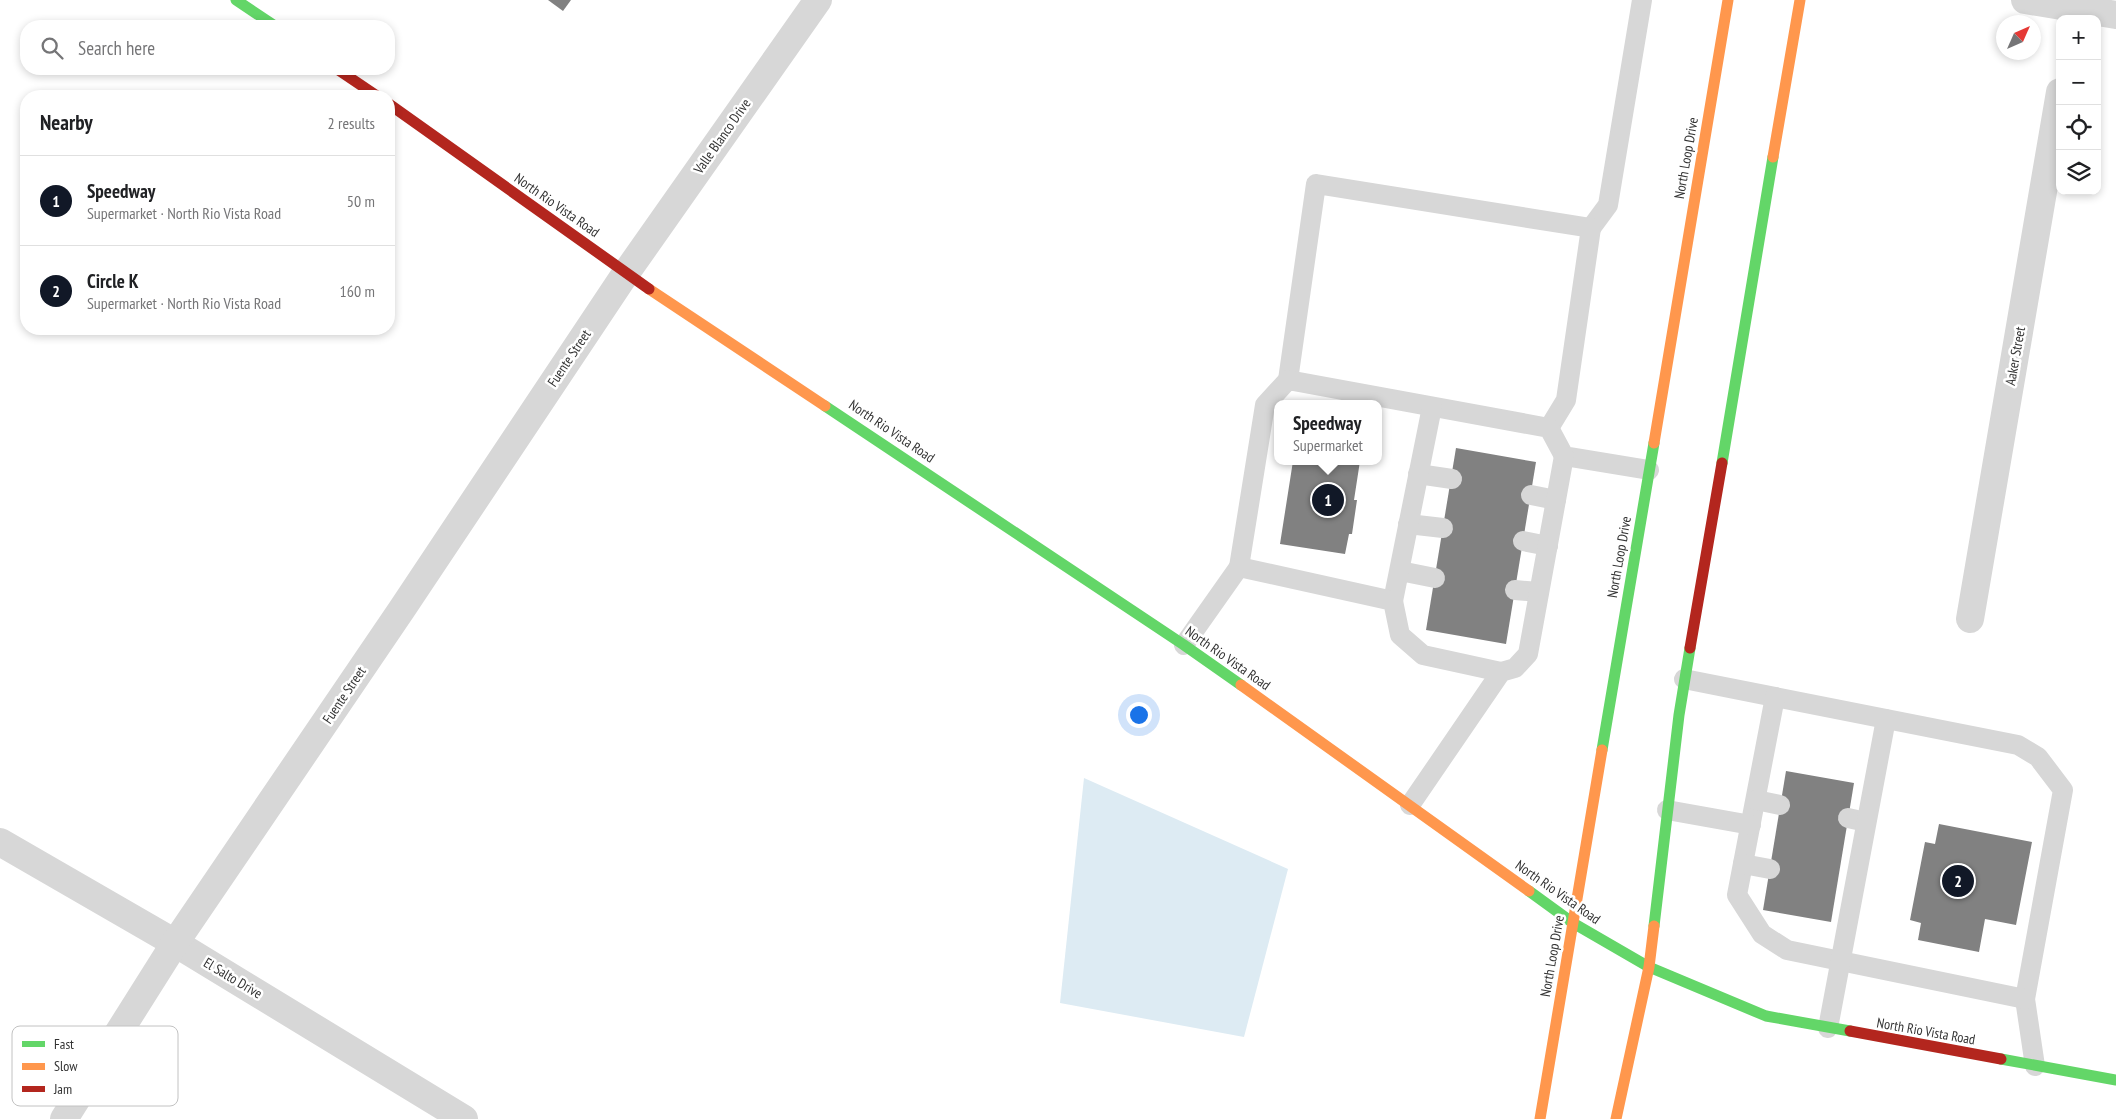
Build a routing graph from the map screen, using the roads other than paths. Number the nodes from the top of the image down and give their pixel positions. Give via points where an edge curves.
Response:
1 (236, 0) edge
2 (1642, 0) edge
3 (1800, 0) edge
4 (2025, 0) edge
5 (1722, 1) edge
6 (808, 4) edge
7 (2074, 9) edge
8 (2116, 15) edge
9 (266, 20) edge
10 (346, 75) edge
11 (369, 90) edge
12 (2058, 105) edge
13 (395, 108) edge
14 (1591, 228) junction
15 (626, 273) junction
16 (1288, 380) junction
17 (1432, 407) junction
18 (1549, 428) junction
19 (1564, 456) junction
20 (1649, 470) junction
21 (1418, 474) junction
22 (1452, 480) dead end
23 (1531, 495) dead end
24 (1556, 500) junction
25 (1408, 524) junction
26 (1443, 528) dead end
27 (1523, 541) dead end
28 (1548, 546) junction
29 (1239, 567) junction
30 (1400, 572) junction
31 (1435, 578) dead end
32 (1515, 590) dead end
33 (1539, 592) junction
34 (1393, 602) junction
35 (1970, 619) dead end
36 (1184, 644) junction
37 (1501, 672) junction
38 (1684, 680) junction
39 (1775, 697) junction
40 (1886, 719) junction
41 (1756, 800) junction
42 (1780, 804) dead end
43 (1410, 806) junction
44 (1667, 810) junction
45 (1751, 825) junction
46 (0, 842) edge
47 (1743, 864) junction
48 (1770, 869) dead end
49 (1573, 923) junction
50 (174, 943) junction
51 (1840, 961) junction
52 (1649, 968) junction
53 (2025, 999) junction
54 (122, 1026) edge
55 (1828, 1028) junction
56 (2035, 1066) junction
57 (2116, 1080) edge
58 (72, 1106) edge
59 (64, 1119) edge
60 (464, 1119) edge
61 (1540, 1119) edge
62 (1616, 1119) edge

1 - 9 main road
2 - 14 lane via 1608,205
3 - 38 main road
4 - 7 street
5 - 20 main road, North Loop Drive
6 - 15 street, Valle Blanco Drive
7 - 8 street
10 - 11 main road
12 - 35 street, Aaker Street
13 - 15 main road, North Rio Vista Road
14 - 16 lane via 1316,184
14 - 18 lane via 1566,400
15 - 36 main road, North Rio Vista Road
15 - 50 street, Fuente Street
16 - 17 lane
16 - 29 lane via 1265,404
17 - 18 lane
17 - 21 lane
18 - 19 lane
19 - 20 lane
19 - 24 lane
20 - 49 main road, North Loop Drive
21 - 22 lane
21 - 25 lane
23 - 24 lane
24 - 28 lane
25 - 26 lane
25 - 30 lane
27 - 28 lane
28 - 33 lane
29 - 34 lane
29 - 36 lane
30 - 31 lane
30 - 34 lane
32 - 33 lane
33 - 37 lane via 1528,654 1515,668
34 - 37 lane via 1400,635 1423,655
36 - 43 main road, North Rio Vista Road
37 - 43 lane
38 - 39 lane
38 - 44 main road
39 - 40 lane
39 - 41 lane
40 - 51 lane via 1857,820 1846,883
40 - 53 lane via 2018,744 2038,756 2062,790
41 - 42 lane
41 - 45 lane
43 - 49 main road, North Rio Vista Road
44 - 45 lane
44 - 52 main road
45 - 47 lane
46 - 50 street, El Salto Drive
47 - 48 lane
47 - 51 lane via 1737,896 1762,934 1787,950
49 - 52 main road, North Rio Vista Road
49 - 61 main road, North Loop Drive
50 - 54 street, Fuente Street
50 - 60 street, El Salto Drive
51 - 53 lane
51 - 55 lane
52 - 55 main road, North Rio Vista Road via 1766,1016
52 - 62 main road
53 - 56 lane
55 - 56 main road, North Rio Vista Road
56 - 57 main road, North Rio Vista Road
58 - 59 street, Fuente Street

